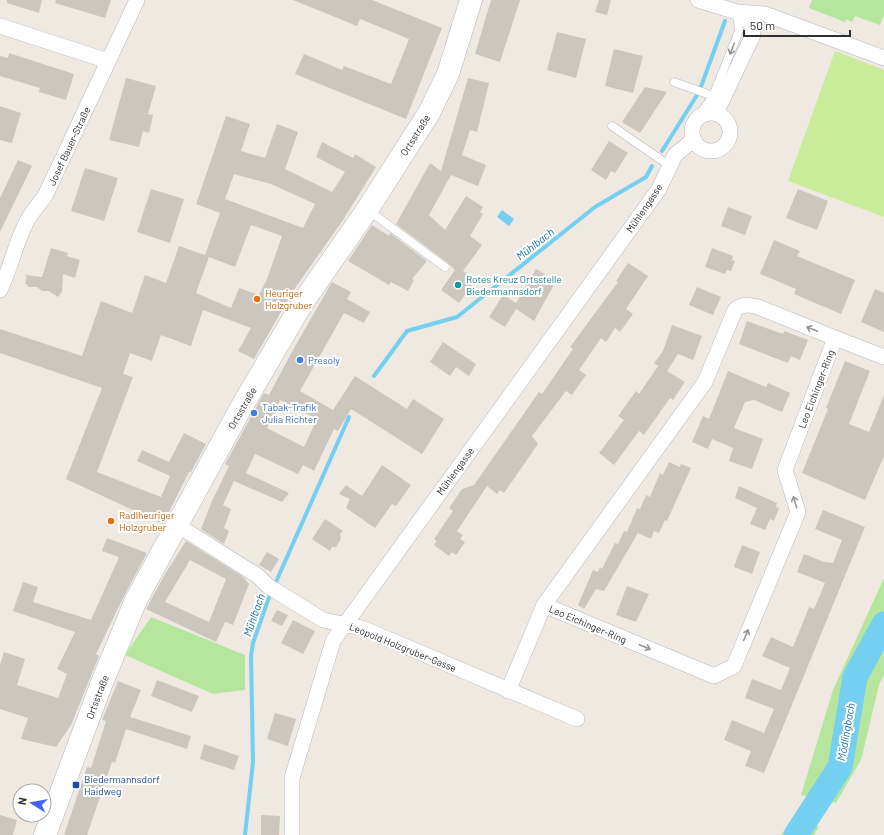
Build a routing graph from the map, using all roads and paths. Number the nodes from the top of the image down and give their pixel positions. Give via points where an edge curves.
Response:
1 (137, 0) edge
2 (471, 0) edge
3 (698, 0) edge
4 (732, 10) junction
5 (0, 26) edge
6 (884, 58) edge
7 (108, 61) junction
8 (674, 82) dead end
9 (714, 96) junction
10 (716, 114) junction
11 (695, 121) junction
12 (612, 126) dead end
13 (693, 140) junction
14 (670, 166) junction
15 (367, 210) junction
16 (445, 267) dead end
17 (0, 290) edge
18 (835, 338) junction
19 (884, 357) edge
20 (177, 525) junction
21 (544, 605) junction
22 (345, 623) junction
23 (508, 691) junction
24 (577, 718) dead end
25 (45, 835) edge
26 (292, 835) edge

1 - 7 street, Josef Bauer-Straße
2 - 15 street, Ortsstraße via 448,74 429,113
3 - 4 street
4 - 6 street via 765,14
4 - 9 street via 747,19 752,26 752,35
5 - 7 street
7 - 17 street, Josef Bauer-Straße via 45,196 27,221
8 - 9 lane
9 - 10 street
9 - 11 lane
10 - 11 street via 704,114
10 - 13 street via 722,116 729,125 727,143 709,151 700,148
11 - 13 street via 692,128
12 - 14 lane
13 - 14 street, Mühlengasse via 675,155
14 - 22 street, Mühlengasse via 659,189
15 - 16 lane
15 - 20 street, Ortsstraße via 303,302
18 - 19 street, Leo Eichinger-Ring
18 -> 21 street, Leo Eichinger-Ring via 758,307 740,306 728,322 705,382
21 -> 18 street, Leo Eichinger-Ring via 714,676 734,666 798,512 785,470
20 - 22 street, Leopold Holzgruber-Gasse via 323,620
20 - 25 street, Ortsstraße via 136,600
21 - 23 street
22 - 23 street, Leopold Holzgruber-Gasse
22 - 26 street, Mühlengasse via 333,641 292,778
23 - 24 street, Leopold Holzgruber-Gasse

